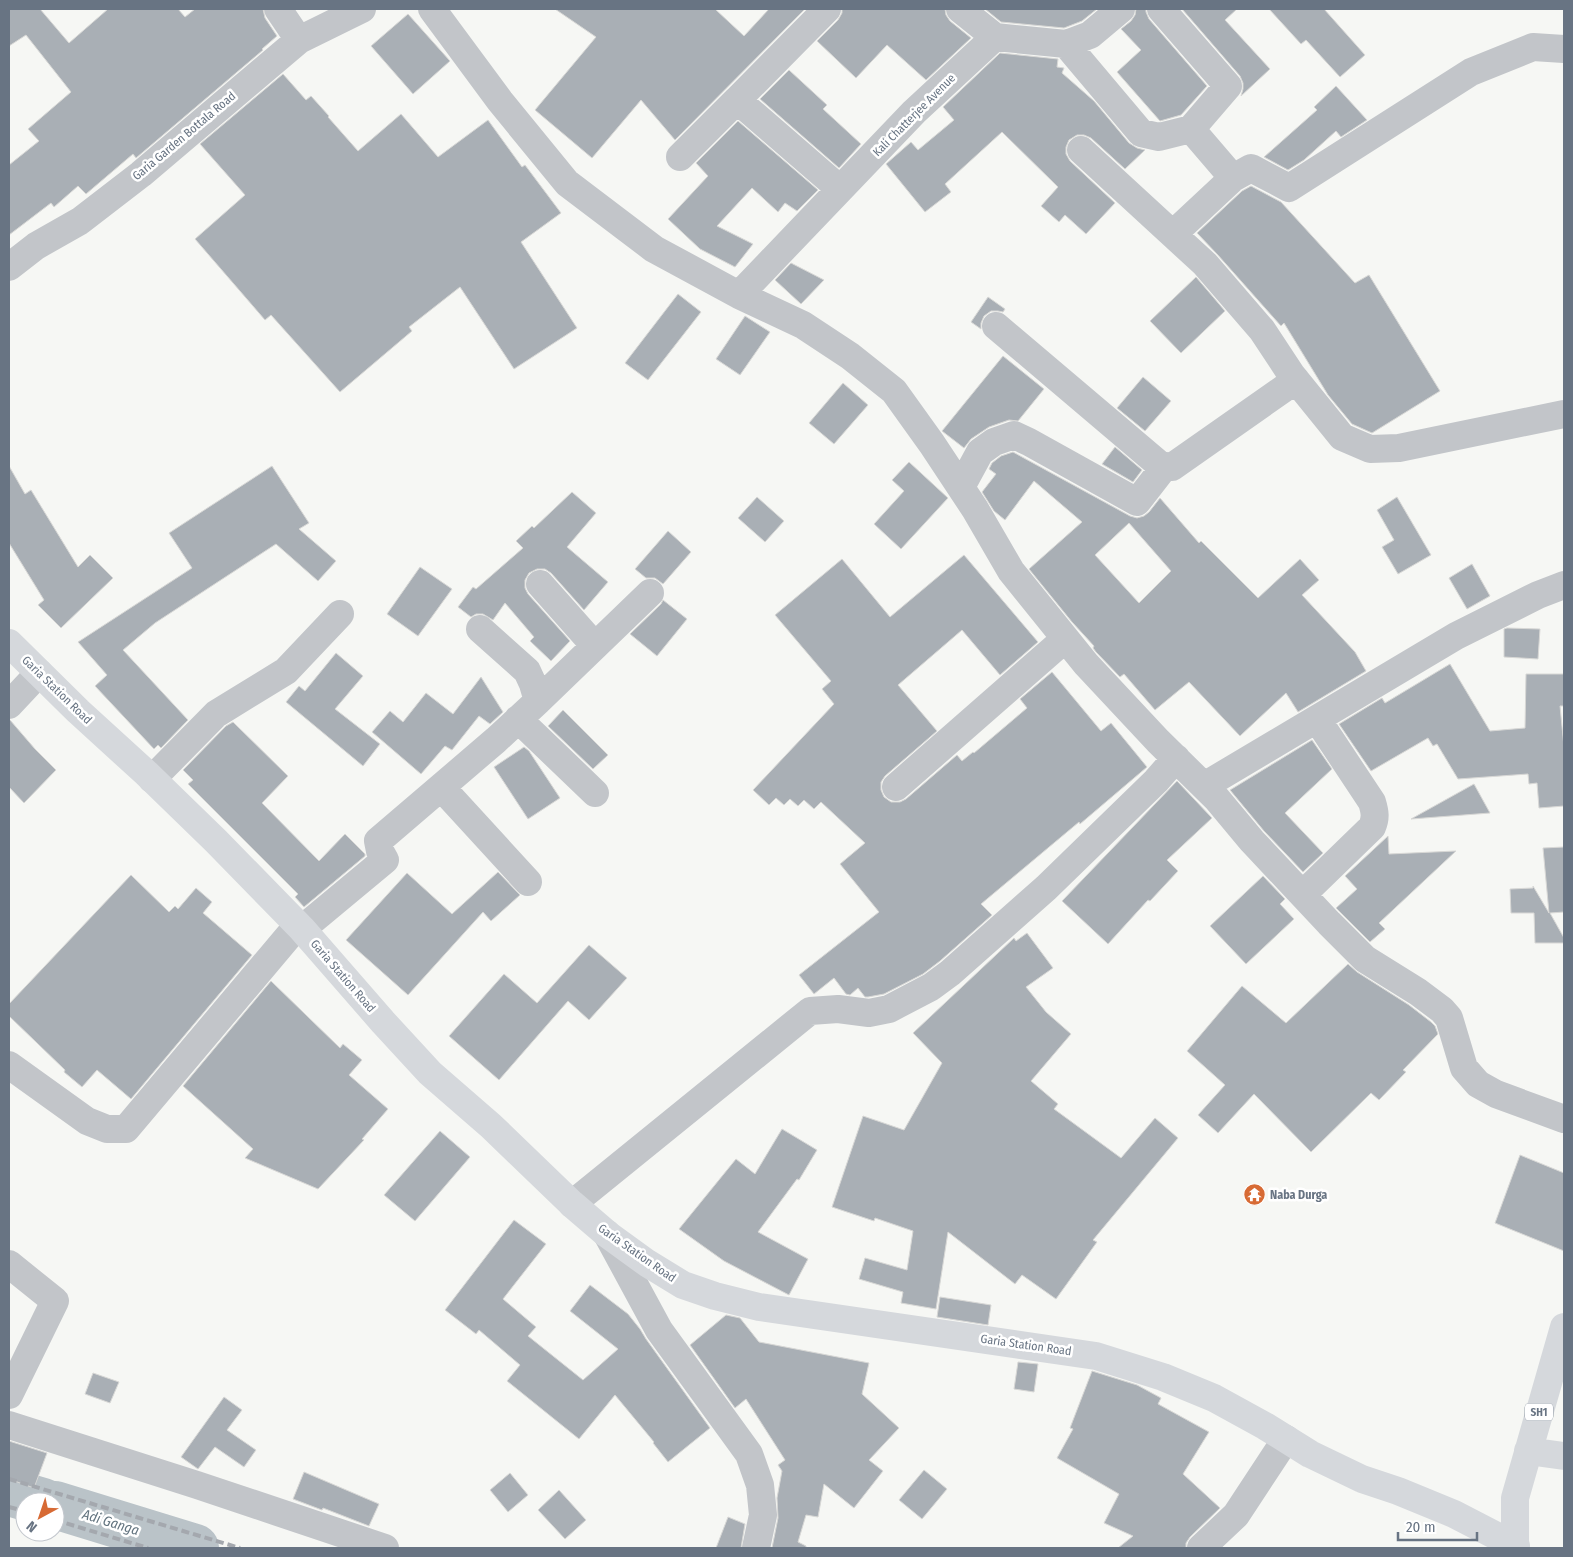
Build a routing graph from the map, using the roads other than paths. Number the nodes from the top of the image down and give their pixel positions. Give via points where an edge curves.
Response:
1 (278, 9) edge
2 (362, 9) edge
3 (432, 9) edge
4 (827, 9) edge
5 (960, 9) edge
6 (1121, 9) edge
7 (1161, 9) edge
8 (995, 37) junction
9 (299, 40) junction
10 (1066, 44) junction
11 (1564, 49) edge
12 (737, 100) junction
13 (1191, 129) junction
14 (1081, 150) dead end
15 (680, 157) dead end
16 (1233, 178) junction
17 (840, 189) junction
18 (1173, 234) junction
19 (9, 267) edge
20 (739, 295) junction
21 (996, 326) dead end
22 (1296, 380) junction
23 (1564, 414) edge
24 (1166, 466) junction
25 (961, 487) junction
26 (540, 584) dead end
27 (1564, 585) edge
28 (650, 593) dead end
29 (340, 614) dead end
30 (480, 629) dead end
31 (1065, 639) junction
32 (9, 643) edge
33 (595, 646) junction
34 (39, 673) junction
35 (9, 705) edge
36 (528, 710) junction
37 (1317, 719) junction
38 (1176, 758) junction
39 (152, 779) junction
40 (1204, 786) junction
41 (441, 787) junction
42 (896, 787) dead end
43 (595, 793) dead end
44 (528, 882) dead end
45 (1303, 894) junction
46 (300, 927) junction
47 (9, 1065) edge
48 (1564, 1118) edge
49 (572, 1204) junction
50 (607, 1234) junction
51 (9, 1264) edge
52 (1564, 1327) edge
53 (9, 1395) edge
54 (9, 1425) edge
55 (1286, 1439) junction
56 (1528, 1451) junction
57 (1564, 1456) edge
58 (1515, 1498) junction
59 (1484, 1540) edge
60 (1515, 1547) edge
61 (385, 1548) edge
62 (756, 1548) edge
63 (1201, 1548) edge

1 - 9 street
2 - 9 street, Garia Garden Bottala Road
3 - 20 street via 500,101 567,183 654,249
4 - 12 street
5 - 8 street
6 - 10 street via 1090,35
7 - 13 street via 1228,86
8 - 10 street
8 - 17 street, Kali Chatterjee Avenue via 914,112
9 - 19 street, Garia Garden Bottala Road via 80,221 36,246
10 - 13 street via 1141,133 1159,137
11 - 16 street via 1533,47 1472,72 1289,188 1251,168
12 - 15 street
12 - 17 street
13 - 16 street
14 - 18 street
16 - 18 street
17 - 20 street, Kali Chatterjee Avenue
18 - 22 street via 1205,264 1262,330
20 - 25 street via 803,325 894,391
21 - 24 street via 1160,465
22 - 23 street via 1342,436 1370,448 1399,448
22 - 24 street via 1191,455 1172,467
24 - 25 street via 1137,502 1014,435 994,442 980,452
25 - 31 street via 1011,571
26 - 33 street
27 - 37 street via 1456,636
28 - 33 street
29 - 39 street via 286,671 216,714
30 - 36 street via 527,671 533,684
31 - 38 street
31 - 42 street
32 - 34 main road, Garia Station Road
33 - 36 street
34 - 35 street
34 - 39 main road, Garia Station Road
36 - 41 street
36 - 43 street
37 - 40 street
37 - 45 street via 1372,802 1375,820 1372,827
38 - 40 street
38 - 49 street via 1046,888 950,973 889,1009 869,1013 838,1008 810,1011
39 - 46 main road, Garia Station Road
40 - 45 street
41 - 44 street
41 - 46 street via 378,841 385,860
45 - 48 street via 1366,959 1442,1010 1449,1018 1464,1068 1478,1084 1496,1094
46 - 47 street via 126,1129 107,1129 87,1121
46 - 49 main road, Garia Station Road via 430,1073
49 - 50 main road, Garia Station Road
50 - 55 main road, Garia Station Road via 683,1285 715,1296 759,1307 1096,1356 1163,1376 1214,1398
50 - 62 street via 659,1330 749,1454 760,1485 763,1515
51 - 53 street via 55,1301
52 - 56 main road, SH1
54 - 61 street
55 - 59 main road, Garia Station Road via 1362,1479 1445,1510
55 - 63 street via 1236,1514
56 - 57 main road
56 - 58 main road, SH1
58 - 59 main road, SH1
58 - 60 main road, SH1
59 - 60 main road, Garia Station Road

